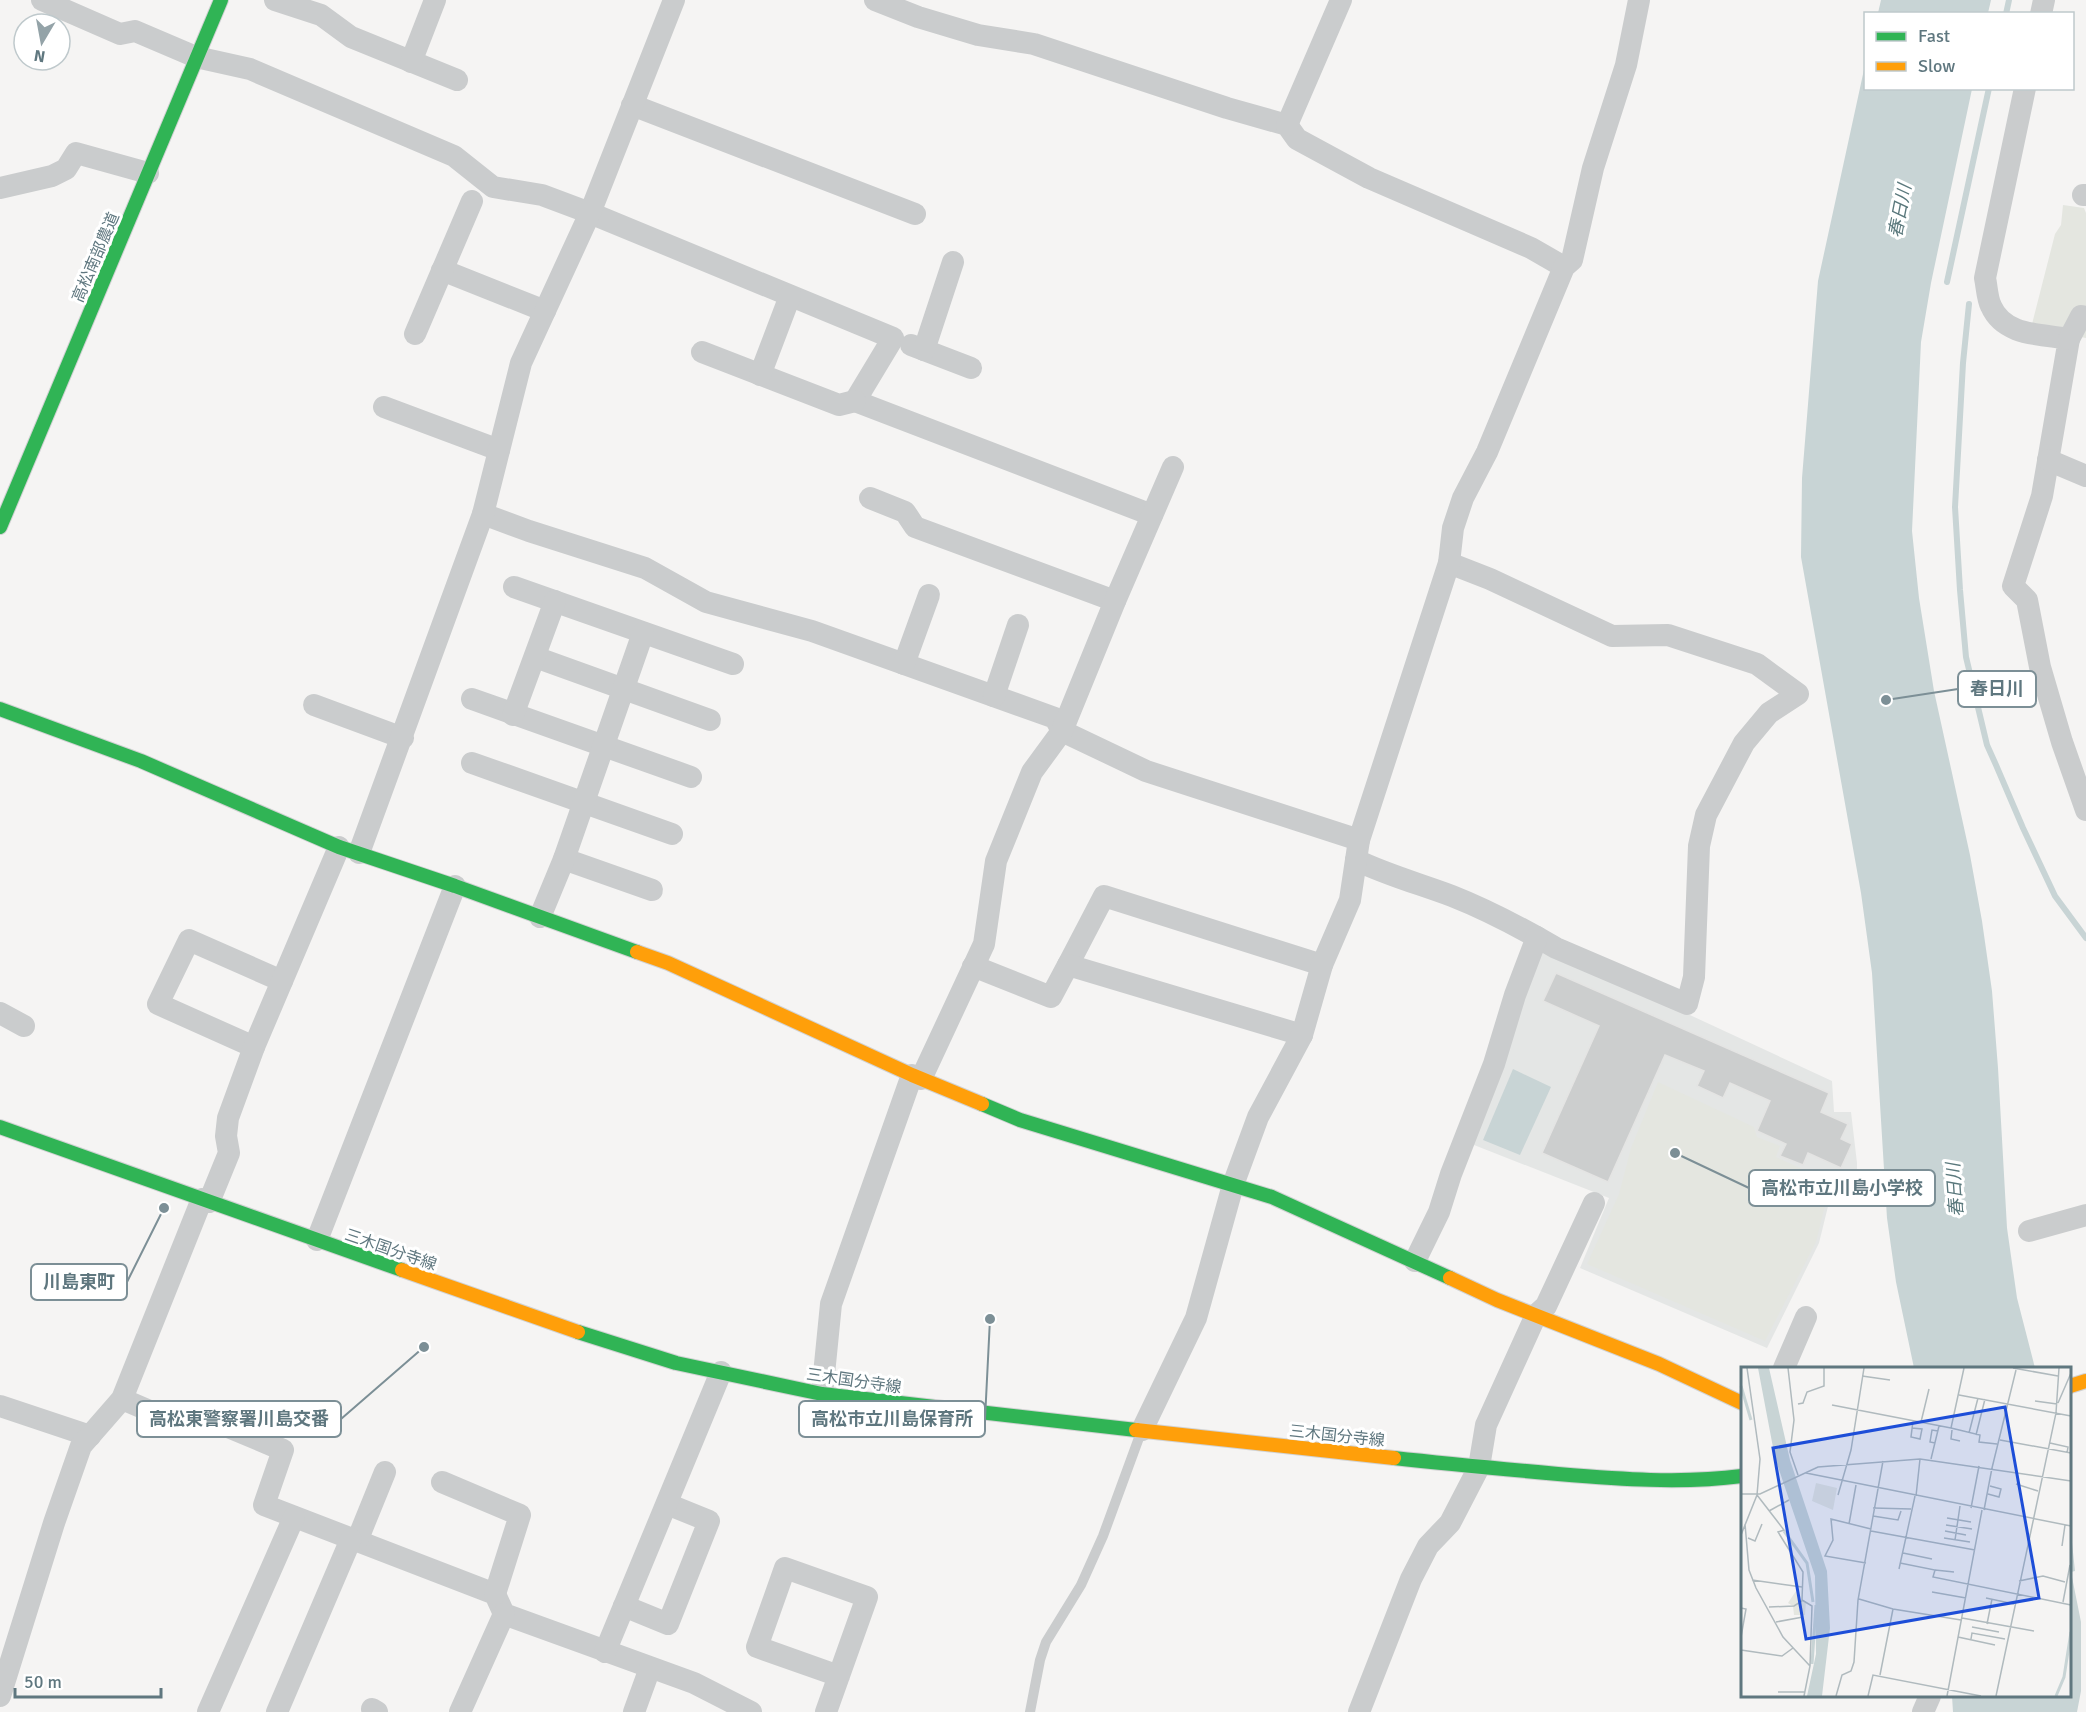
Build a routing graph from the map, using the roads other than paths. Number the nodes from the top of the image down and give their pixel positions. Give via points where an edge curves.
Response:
1 (42, 0) edge
2 (221, 0) edge
3 (275, 0) edge
4 (674, 0) edge
5 (875, 0) edge
6 (1341, 0) edge
7 (1639, 0) edge
8 (428, 2) edge
9 (196, 57) junction
10 (411, 62) junction
11 (457, 80) dead end
12 (2025, 90) edge
13 (632, 105) junction
14 (1287, 125) junction
15 (148, 173) junction
16 (0, 188) edge
17 (472, 201) dead end
18 (590, 213) junction
19 (915, 214) dead end
20 (953, 262) dead end
21 (1564, 267) junction
22 (442, 270) junction
23 (790, 296) junction
24 (545, 311) junction
25 (2086, 317) edge
26 (415, 334) dead end
27 (892, 338) junction
28 (2068, 339) junction
29 (924, 350) junction
30 (702, 352) dead end
31 (971, 368) dead end
32 (760, 375) junction
33 (855, 401) junction
34 (384, 407) dead end
35 (499, 450) junction
36 (2048, 460) junction
37 (1173, 467) dead end
38 (2086, 476) edge
39 (870, 498) dead end
40 (483, 514) junction
41 (1152, 515) junction
42 (0, 527) edge
43 (1449, 563) junction
44 (514, 587) dead end
45 (929, 595) dead end
46 (1115, 601) junction
47 (555, 602) junction
48 (1018, 625) dead end
49 (643, 633) junction
50 (536, 657) junction
51 (733, 664) dead end
52 (904, 664) junction
53 (623, 688) junction
54 (994, 696) junction
55 (472, 699) dead end
56 (314, 705) dead end
57 (0, 710) edge
58 (513, 715) junction
59 (710, 720) dead end
60 (1062, 731) junction
61 (403, 738) junction
62 (603, 746) junction
63 (472, 763) dead end
64 (691, 777) dead end
65 (584, 802) junction
66 (2086, 810) edge
67 (672, 834) dead end
68 (349, 850) junction
69 (1358, 850) junction
70 (564, 859) junction
71 (455, 886) junction
72 (652, 890) dead end
73 (540, 917) junction
74 (1537, 937) junction
75 (1068, 965) junction
76 (1322, 965) junction
77 (974, 966) junction
78 (282, 981) junction
79 (0, 1013) edge
80 (24, 1026) dead end
81 (1302, 1035) junction
82 (254, 1047) junction
83 (917, 1077) junction
84 (0, 1127) edge
85 (1233, 1185) junction
86 (206, 1200) junction
87 (1594, 1203) dead end
88 (2086, 1215) edge
89 (2029, 1231) dead end
90 (317, 1240) junction
91 (1415, 1261) junction
92 (1536, 1315) junction
93 (1806, 1317) dead end
94 (1784, 1367) edge
95 (721, 1372) junction
96 (2086, 1381) edge
97 (2071, 1386) edge
98 (822, 1394) junction
99 (122, 1399) junction
100 (1741, 1402) edge
101 (0, 1406) edge
102 (1142, 1430) junction
103 (90, 1436) junction
104 (1479, 1467) junction
105 (385, 1472) dead end
106 (1741, 1476) edge
107 (442, 1482) dead end
108 (667, 1504) junction
109 (294, 1517) junction
110 (354, 1540) junction
111 (495, 1594) junction
112 (624, 1606) junction
113 (504, 1614) junction
114 (605, 1652) junction
115 (650, 1668) junction
116 (839, 1676) junction
117 (0, 1695) edge
118 (1929, 1697) edge
119 (208, 1712) edge
120 (277, 1712) edge
121 (460, 1712) edge
122 (634, 1712) edge
123 (751, 1712) edge
124 (826, 1712) edge
125 (1030, 1712) edge
126 (1359, 1712) edge
127 (1923, 1712) edge

1 - 9 street via 120,34 135,32
2 - 9 street, 高松南部農道
3 - 10 street via 321,15 351,37
4 - 13 street
5 - 14 street via 978,34 1034,44
6 - 14 street
7 - 21 street via 1626,65 1593,168 1572,260
8 - 10 street
9 - 15 street, 高松南部農道
9 - 18 street via 250,69 454,156 493,187 542,195
10 - 11 street
12 - 28 street via 1985,278 1990,305 2013,330
13 - 18 street
13 - 19 street
14 - 21 street via 1297,140 1369,178 1531,248
15 - 16 street via 76,153 66,169 52,176
15 - 42 street, 高松南部農道
17 - 22 street
18 - 23 street
18 - 24 street
20 - 29 street
21 - 43 street via 1487,452 1463,498 1453,528
22 - 24 street
22 - 26 street
23 - 27 street
23 - 32 street
24 - 35 street via 521,363
25 - 28 street via 2081,316
27 - 29 street
27 - 33 street
28 - 36 street
29 - 31 street
30 - 32 street
32 - 33 street via 838,405
33 - 41 street
34 - 35 street
35 - 40 street
36 - 38 street
36 - 66 street via 2042,496 2013,586 2027,600 2040,667
37 - 41 street
39 - 46 street via 905,512 915,526
40 - 52 street via 645,567 706,602 812,631
40 - 61 street
41 - 46 street
43 - 69 street
43 - 74 street via 1612,636 1668,635 1757,664 1798,694 1769,713 1744,743 1706,815 1699,846 1694,977 1687,1004
44 - 47 street
45 - 52 street
46 - 60 street
47 - 49 street
47 - 50 street
48 - 54 street
49 - 51 street
49 - 53 street
50 - 53 street
50 - 58 street
52 - 54 street
53 - 59 street
53 - 62 street
54 - 60 street via 1055,718
55 - 58 street
56 - 61 street
57 - 68 street via 141,761
58 - 62 street
60 - 69 street via 1146,771
60 - 77 street via 1032,772 996,861 984,944
61 - 68 street
62 - 64 street
62 - 65 street
63 - 65 street
65 - 67 street
65 - 70 street
68 - 71 street
68 - 78 street
69 - 74 street via 1377,870 1453,897
69 - 76 street via 1350,900
70 - 72 street
70 - 73 street
71 - 73 street
71 - 90 street
73 - 83 street via 668,963
74 - 91 street via 1439,1212
75 - 76 street via 1104,896
75 - 77 street via 1051,997
75 - 81 street
76 - 81 street
77 - 83 street
78 - 82 street
78 - 82 street via 189,940 158,1004
79 - 80 street
81 - 85 street via 1258,1117
82 - 86 street via 228,1118 229,1154
83 - 85 street via 1020,1120
83 - 98 street via 831,1304
84 - 86 street, 三木国分寺線
85 - 91 street via 1272,1197
85 - 102 street via 1196,1318
86 - 90 street, 三木国分寺線
86 - 99 street
87 - 92 street via 1546,1306
88 - 89 street
90 - 95 street, 三木国分寺線 via 578,1332 676,1363
91 - 92 street
92 - 100 street
92 - 104 street via 1486,1425
93 - 94 street
95 - 98 street, 三木国分寺線
95 - 108 street
96 - 97 street
98 - 102 street, 三木国分寺線
99 - 103 street
99 - 109 street via 180,1424 190,1411 283,1450 264,1505
101 - 103 street
102 - 104 street, 三木国分寺線
102 - 125 lane via 1103,1536 1081,1584 1046,1642
103 - 117 street via 81,1446 54,1522
104 - 106 street, 三木国分寺線 via 1647,1480
104 - 126 street via 1450,1523 1428,1546 1411,1579
105 - 110 street
107 - 111 street via 520,1515
108 - 112 street
108 - 112 street via 710,1521 668,1623
109 - 110 street
109 - 119 street
110 - 111 street
110 - 120 street
111 - 113 street
112 - 114 street
113 - 114 street
113 - 121 street
114 - 115 street
115 - 122 street
115 - 123 street via 694,1683
116 - 116 street via 867,1598 786,1568 757,1647
116 - 124 street
118 - 127 street

